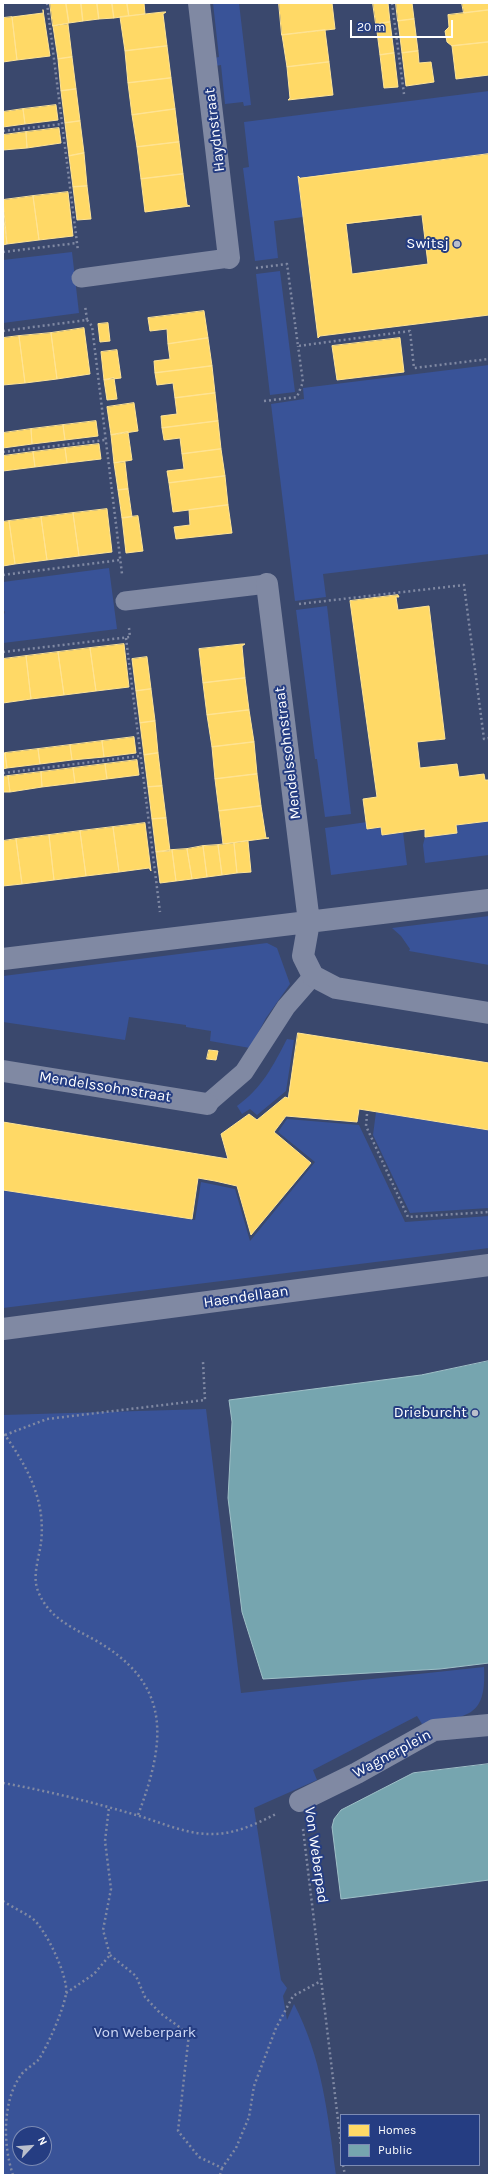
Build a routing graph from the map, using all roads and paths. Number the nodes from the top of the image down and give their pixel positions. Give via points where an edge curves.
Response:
1 (47, 3) edge
2 (199, 3) edge
3 (392, 3) edge
4 (404, 94) dead end
5 (62, 124) junction
6 (3, 131) edge
7 (77, 243) junction
8 (3, 252) edge
9 (229, 258) joint
10 (248, 270) dead end
11 (81, 278) junction
12 (87, 320) junction
13 (3, 331) edge
14 (298, 346) junction
15 (489, 359) edge
16 (264, 401) dead end
17 (105, 440) junction
18 (3, 452) edge
19 (120, 560) junction
20 (3, 575) edge
21 (267, 584) joint
22 (125, 601) junction
23 (270, 608) junction
24 (126, 638) junction
25 (3, 652) edge
26 (489, 738) edge
27 (140, 756) junction
28 (3, 773) edge
29 (489, 900) edge
30 (309, 922) junction
31 (163, 940) junction
32 (3, 959) edge
33 (313, 976) junction
34 (489, 1013) edge
35 (3, 1070) edge
36 (207, 1104) joint
37 (367, 1114) dead end
38 (489, 1212) edge
39 (489, 1265) edge
40 (3, 1330) edge
41 (203, 1362) dead end
42 (4, 1435) edge
43 (489, 1725) edge
44 (3, 1783) edge
45 (300, 1801) junction
46 (109, 1807) junction
47 (138, 1815) junction
48 (3, 1901) edge
49 (110, 1956) junction
50 (322, 1981) junction
51 (66, 1993) junction
52 (340, 2136) edge
53 (222, 2168) junction
54 (13, 2175) edge
55 (220, 2175) edge

1 - 5 path
2 - 9 street, Haydnstraat
3 - 4 path
5 - 6 path
5 - 7 path
7 - 8 path
7 - 11 path
9 - 11 lane
10 - 14 path via 287,264
11 - 12 path
12 - 13 path
12 - 17 path via 92,326
14 - 15 path via 410,331 414,368
14 - 16 path via 303,382 297,397
17 - 18 path
17 - 19 path
19 - 20 path
19 - 22 path
21 - 22 lane
21 - 23 street, Mendelssohnstraat
22 - 24 path via 130,638
23 - 26 path via 464,585 484,739
23 - 30 street, Mendelssohnstraat
24 - 25 path
24 - 27 path
27 - 28 path
27 - 31 path
29 - 30 street
30 - 31 street
30 - 33 street, Mendelssohnstraat via 303,956
31 - 32 street
33 - 34 street via 336,988
33 - 36 lane via 286,1007 244,1072
35 - 36 street, Mendelssohnstraat
37 - 38 path via 366,1126 408,1217
39 - 40 street, Haendellaan
41 - 42 path via 205,1400 46,1419
42 - 47 path via 30,1475 40,1502 42,1526 36,1578 44,1602 66,1625 110,1648 125,1661 139,1676 153,1701 157,1713 158,1744 152,1778
43 - 45 street, Wagnerplein via 434,1730 357,1774
44 - 46 path, Von Weberpad via 54,1792
45 - 47 path, Von Weberpad via 261,1822 228,1833 209,1834 186,1830
45 - 50 path, Von Weberpad
46 - 47 path, Von Weberpad
46 - 49 path via 105,1841 111,1889 103,1930
48 - 51 path via 33,1919 48,1938 59,1961
49 - 51 path via 94,1974
49 - 53 path via 136,1976 145,1997 160,2013 189,2034 178,2131 199,2157
50 - 52 path, Von Weberpad
50 - 53 path via 293,1996 276,2028 254,2086 249,2117 236,2148
51 - 54 path via 58,2020 39,2059 21,2075 11,2096 6,2120 6,2138 8,2162
53 - 55 path

